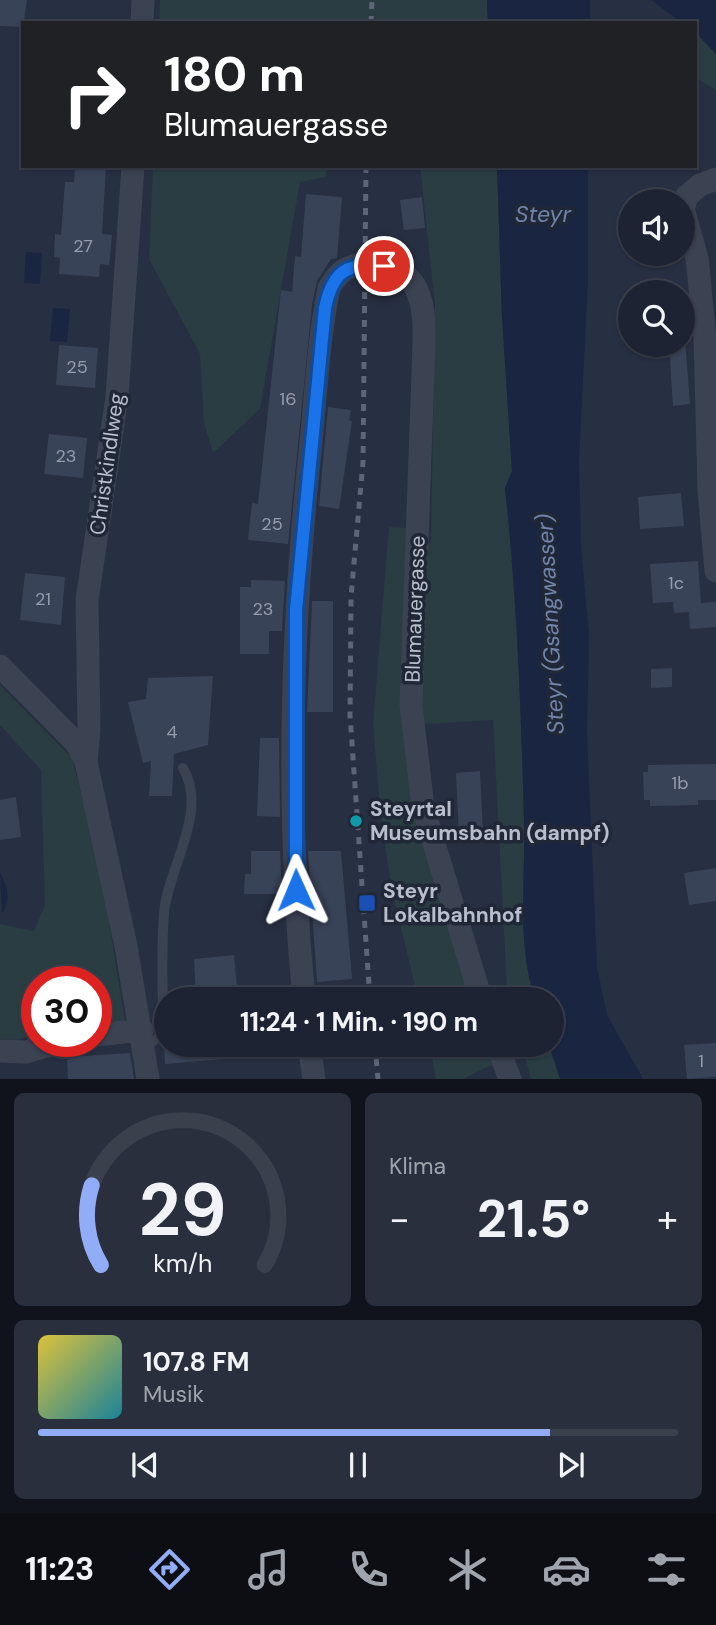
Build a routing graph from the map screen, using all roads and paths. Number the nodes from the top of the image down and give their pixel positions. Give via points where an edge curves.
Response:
1 (143, 0) edge
2 (142, 21) edge
3 (133, 168) edge
4 (716, 179) edge
5 (711, 345) edge
6 (716, 570) edge
7 (0, 666) edge
8 (86, 762) junction
9 (183, 768) dead end
10 (303, 987) edge
11 (477, 987) edge
12 (112, 1036) edge
13 (144, 1038) junction
14 (0, 1051) edge
15 (21, 1052) edge
16 (311, 1057) edge
17 (502, 1057) edge
18 (148, 1079) edge
19 (314, 1079) edge
20 (510, 1079) edge

1 - 2 street
3 - 8 street, Christkindlweg via 117,397 88,600
4 - 5 street via 687,196 683,209 697,258
5 - 6 street via 708,478
7 - 8 street via 77,744
8 - 13 street
9 - 13 lane via 192,802 167,892 163,1026 158,1038
10 - 11 street, Blumauergasse via 295,804 299,559 329,288 347,268 365,264 400,271 421,298 424,345 411,705 414,746 423,807
12 - 13 street
13 - 18 street
14 - 15 street
16 - 19 street
17 - 20 street

